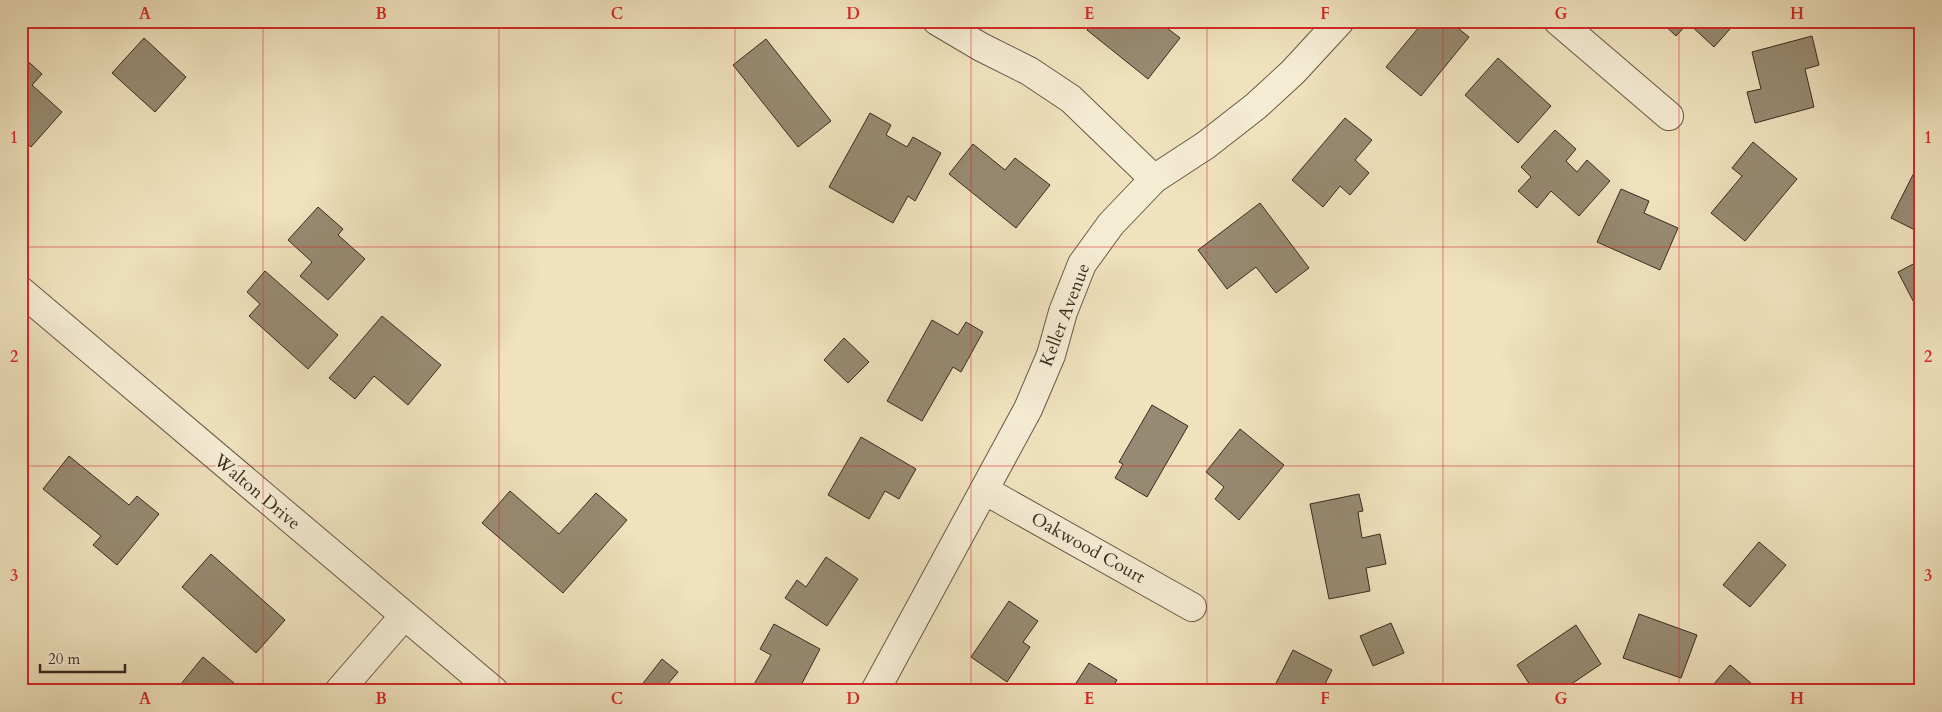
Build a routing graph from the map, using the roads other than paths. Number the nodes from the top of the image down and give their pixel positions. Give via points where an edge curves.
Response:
1 (937, 21) edge
2 (1340, 21) edge
3 (1558, 21) edge
4 (1669, 116) dead end
5 (1154, 179) junction
6 (21, 291) edge
7 (984, 490) junction
8 (1192, 607) dead end
9 (404, 616) junction
10 (339, 691) edge
11 (494, 691) edge
12 (875, 691) edge

1 - 5 street via 1029,71 1071,99
2 - 5 street, Keller Avenue via 1256,106
3 - 4 street
5 - 7 street, Keller Avenue via 1111,224 1082,264 1028,409
6 - 9 street, Walton Drive
7 - 8 street, Oakwood Court
7 - 12 street, Keller Avenue
9 - 10 street
9 - 11 street, Walton Drive

